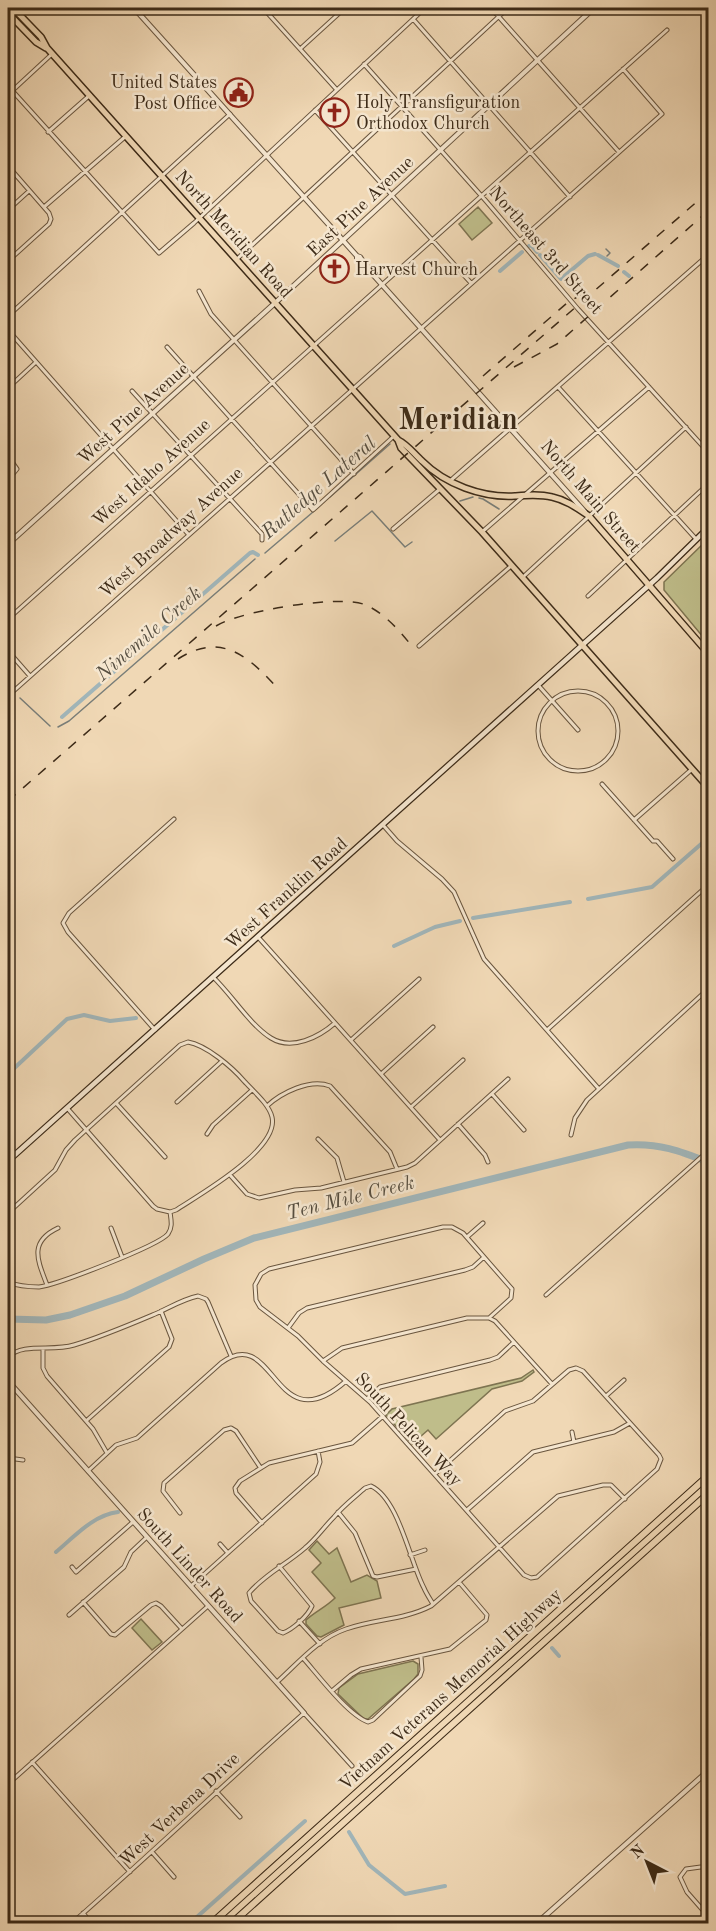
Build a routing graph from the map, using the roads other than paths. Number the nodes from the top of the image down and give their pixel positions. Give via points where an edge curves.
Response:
1 (13, 8) edge
2 (134, 8) edge
3 (263, 8) edge
4 (345, 8) edge
5 (425, 8) edge
6 (491, 8) edge
7 (508, 8) edge
8 (594, 8) edge
9 (8, 13) edge
10 (499, 16) junction
11 (413, 19) junction
12 (667, 30) dead end
13 (47, 48) junction
14 (300, 49) junction
15 (52, 54) junction
16 (538, 60) junction
17 (451, 61) junction
18 (364, 64) junction
19 (623, 69) junction
20 (8, 86) edge
21 (337, 90) junction
22 (12, 91) junction
23 (90, 95) junction
24 (490, 105) junction
25 (402, 106) junction
26 (580, 108) junction
27 (315, 110) junction
28 (230, 114) junction
29 (48, 132) junction
30 (126, 136) junction
31 (441, 149) junction
32 (353, 152) junction
33 (531, 152) junction
34 (619, 153) junction
35 (266, 155) junction
36 (8, 166) edge
37 (85, 172) junction
38 (163, 176) junction
39 (29, 190) junction
40 (392, 195) junction
41 (482, 196) junction
42 (304, 197) junction
43 (570, 197) junction
44 (44, 207) junction
45 (8, 210) edge
46 (122, 213) junction
47 (199, 217) junction
48 (432, 240) junction
49 (520, 240) junction
50 (343, 241) junction
51 (708, 255) edge
52 (704, 258) junction
53 (237, 259) junction
54 (8, 261) edge
55 (708, 263) edge
56 (471, 283) junction
57 (382, 284) junction
58 (198, 291) dead end
59 (275, 303) junction
60 (8, 316) edge
61 (421, 328) junction
62 (8, 330) edge
63 (235, 339) junction
64 (609, 342) junction
65 (313, 345) junction
66 (167, 347) dead end
67 (36, 363) junction
68 (194, 376) junction
69 (273, 382) junction
70 (558, 387) junction
71 (650, 387) junction
72 (8, 388) edge
73 (352, 388) junction
74 (132, 391) dead end
75 (153, 413) junction
76 (232, 418) junction
77 (311, 425) junction
78 (686, 427) junction
79 (510, 428) junction
80 (598, 431) junction
81 (396, 438) junction
82 (112, 449) junction
83 (708, 452) edge
84 (191, 455) junction
85 (8, 456) edge
86 (270, 462) junction
87 (551, 472) junction
88 (636, 473) junction
89 (354, 474) junction
90 (8, 480) edge
91 (450, 481) junction
92 (708, 484) edge
93 (441, 488) junction
94 (150, 491) junction
95 (525, 495) junction
96 (230, 498) junction
97 (589, 516) junction
98 (674, 516) junction
99 (708, 528) edge
100 (393, 529) dead end
101 (482, 532) junction
102 (189, 535) junction
103 (262, 540) dead end
104 (696, 540) junction
105 (8, 544) edge
106 (627, 560) junction
107 (512, 565) junction
108 (523, 577) junction
109 (649, 584) junction
110 (588, 597) dead end
111 (8, 619) edge
112 (582, 644) junction
113 (419, 646) dead end
114 (8, 651) edge
115 (708, 653) edge
116 (30, 676) junction
117 (537, 684) junction
118 (8, 696) edge
119 (552, 700) junction
120 (578, 730) dead end
121 (693, 769) junction
122 (602, 784) dead end
123 (708, 787) edge
124 (174, 819) dead end
125 (634, 820) junction
126 (382, 824) junction
127 (673, 859) dead end
128 (708, 885) edge
129 (258, 937) junction
130 (213, 977) junction
131 (419, 980) dead end
132 (708, 989) edge
133 (335, 1023) junction
134 (433, 1027) dead end
135 (155, 1030) junction
136 (547, 1030) junction
137 (351, 1040) junction
138 (463, 1060) dead end
139 (222, 1061) junction
140 (381, 1074) junction
141 (508, 1079) dead end
142 (599, 1089) junction
143 (252, 1090) junction
144 (492, 1094) junction
145 (177, 1102) dead end
146 (116, 1103) junction
147 (267, 1106) junction
148 (411, 1107) junction
149 (67, 1108) junction
150 (458, 1124) junction
151 (86, 1130) junction
152 (524, 1130) dead end
153 (207, 1134) dead end
154 (571, 1135) dead end
155 (318, 1139) dead end
156 (441, 1140) junction
157 (708, 1151) edge
158 (165, 1157) dead end
159 (8, 1161) edge
160 (488, 1162) dead end
161 (397, 1169) junction
162 (230, 1175) junction
163 (344, 1182) junction
164 (170, 1212) junction
165 (8, 1213) edge
166 (483, 1223) dead end
167 (58, 1228) dead end
168 (111, 1228) dead end
169 (467, 1237) junction
170 (484, 1256) junction
171 (122, 1257) junction
172 (8, 1282) edge
173 (47, 1285) junction
174 (546, 1294) dead end
175 (161, 1311) junction
176 (489, 1318) junction
177 (288, 1328) junction
178 (514, 1342) junction
179 (43, 1349) junction
180 (8, 1357) edge
181 (231, 1357) junction
182 (323, 1361) junction
183 (624, 1380) dead end
184 (8, 1381) edge
185 (346, 1381) junction
186 (552, 1384) junction
187 (606, 1396) junction
188 (367, 1399) junction
189 (383, 1416) junction
190 (86, 1421) junction
191 (630, 1423) junction
192 (572, 1432) dead end
193 (574, 1442) junction
194 (318, 1451) junction
195 (108, 1453) junction
196 (8, 1458) edge
197 (23, 1460) dead end
198 (260, 1467) junction
199 (87, 1470) junction
200 (435, 1474) junction
201 (708, 1476) edge
202 (708, 1494) edge
203 (625, 1499) junction
204 (467, 1510) junction
205 (338, 1512) junction
206 (180, 1513) dead end
207 (133, 1522) junction
208 (262, 1523) junction
209 (147, 1537) junction
210 (220, 1544) dead end
211 (499, 1546) junction
212 (425, 1550) dead end
213 (228, 1553) junction
214 (410, 1555) junction
215 (279, 1566) junction
216 (72, 1567) dead end
217 (416, 1569) junction
218 (459, 1582) junction
219 (191, 1586) junction
220 (84, 1602) junction
221 (434, 1604) junction
222 (208, 1606) junction
223 (69, 1615) dead end
224 (299, 1621) junction
225 (708, 1625) edge
226 (182, 1629) junction
227 (708, 1638) edge
228 (320, 1644) junction
229 (421, 1657) junction
230 (303, 1658) junction
231 (277, 1682) junction
232 (332, 1691) junction
233 (304, 1713) junction
234 (32, 1762) junction
235 (352, 1766) dead end
236 (708, 1771) edge
237 (8, 1784) edge
238 (216, 1791) junction
239 (240, 1817) dead end
240 (152, 1852) junction
241 (708, 1866) edge
242 (130, 1872) junction
243 (174, 1877) dead end
244 (83, 1913) junction
245 (708, 1916) edge
246 (70, 1923) edge
247 (92, 1923) edge
248 (211, 1923) edge
249 (231, 1923) edge
250 (536, 1923) edge

1 - 13 main road, North Meridian Road
2 - 28 street, North Main Street
3 - 14 street
4 - 14 street
5 - 11 street
6 - 10 street
7 - 10 street
8 - 16 street, East Pine Avenue
9 - 13 main road, North Meridian Road
10 - 16 street
10 - 17 street
11 - 17 street
11 - 18 street
12 - 19 street, West Idaho Avenue
13 - 15 main road, North Meridian Road
14 - 21 street
15 - 22 street
15 - 23 main road, North Meridian Road
16 - 24 street, East Pine Avenue
16 - 26 street
17 - 24 street
17 - 25 street
18 - 21 street
18 - 25 street, Northeast 3rd Street
19 - 26 street, West Idaho Avenue
19 - 34 street, West Broadway Avenue via 662,114
20 - 22 street
21 - 27 street
22 - 29 street
23 - 29 street
23 - 30 main road, North Meridian Road
24 - 31 street, East Pine Avenue
24 - 33 street
25 - 31 street, Northeast 3rd Street
25 - 32 street
26 - 33 street, West Idaho Avenue
26 - 34 street
27 - 32 street
27 - 35 street
28 - 35 street, North Main Street
28 - 38 street
29 - 37 street
30 - 37 street
30 - 38 main road, North Meridian Road
31 - 40 street, East Pine Avenue
31 - 41 street, Northeast 3rd Street
32 - 40 street
32 - 42 street
33 - 41 street, West Idaho Avenue
33 - 43 street
34 - 43 street, West Broadway Avenue
35 - 42 street, North Main Street
35 - 47 street
36 - 39 street
37 - 44 street
37 - 46 street
38 - 46 street
38 - 47 main road, North Meridian Road
39 - 44 street
39 - 45 street
40 - 48 street
40 - 50 street, East Pine Avenue
41 - 48 street, West Idaho Avenue
41 - 49 street, Northeast 3rd Street
42 - 50 street, North Main Street
42 - 53 street
43 - 49 street, West Broadway Avenue
44 - 54 street via 51,219 49,224
46 - 47 street via 159,253
46 - 60 street
47 - 53 main road, North Meridian Road
48 - 56 street
48 - 57 street, West Idaho Avenue
49 - 56 street, West Broadway Avenue
49 - 64 street, Northeast 3rd Street
50 - 57 street, North Main Street
50 - 59 street, East Pine Avenue
51 - 52 street
52 - 55 street
52 - 64 street
53 - 59 main road, North Meridian Road
56 - 61 street, West Broadway Avenue
57 - 61 street, North Main Street
57 - 65 street, West Idaho Avenue
58 - 63 street via 211,314
59 - 63 street, West Pine Avenue
59 - 65 main road, North Meridian Road
61 - 73 street, West Broadway Avenue
61 - 79 street, North Main Street
62 - 67 street
63 - 68 street, West Pine Avenue
63 - 69 street
64 - 70 street
64 - 71 street, Northeast 3rd Street
65 - 69 street, West Idaho Avenue
65 - 73 main road, North Meridian Road
66 - 68 street
67 - 72 street
67 - 82 street
68 - 75 street, West Pine Avenue
68 - 76 street
69 - 76 street, West Idaho Avenue
69 - 77 street
70 - 79 street
70 - 80 street
71 - 78 street, Northeast 3rd Street
71 - 80 street
73 - 77 street, West Broadway Avenue
73 - 81 main road, North Meridian Road
74 - 75 street
75 - 82 street, West Pine Avenue
75 - 84 street
76 - 84 street, West Idaho Avenue
76 - 86 street
77 - 86 street, West Broadway Avenue
77 - 89 street
78 - 83 street, Northeast 3rd Street
78 - 88 street
79 - 87 street, North Main Street
79 - 91 street
80 - 87 street
80 - 88 street
81 - 89 street
81 - 91 main road, North Meridian Road
81 - 93 main road, North Meridian Road via 408,456
82 - 94 street
82 - 105 street, West Pine Avenue
84 - 94 street, West Idaho Avenue
84 - 96 street
85 - 90 street via 17,469
86 - 89 street via 313,510
86 - 96 street, West Broadway Avenue
87 - 95 street
87 - 97 street, North Main Street
88 - 97 street
88 - 98 street
91 - 95 main road, North Meridian Road via 482,493
92 - 98 street
93 - 100 street
93 - 101 main road, North Meridian Road
94 - 102 street
94 - 111 street, West Idaho Avenue
95 - 97 main road, North Meridian Road via 554,497
95 - 101 street
96 - 102 street, West Broadway Avenue
96 - 103 street via 262,534
97 - 106 main road, North Main Street
97 - 108 street
98 - 104 street
98 - 106 street
99 - 104 main road, West Franklin Road
101 - 107 main road, North Meridian Road
102 - 116 street, West Broadway Avenue
104 - 109 main road, West Franklin Road
106 - 109 main road, North Main Street
106 - 110 street
107 - 108 main road, North Meridian Road
107 - 113 street
108 - 112 main road, North Meridian Road
109 - 112 main road, West Franklin Road
109 - 115 main road, North Main Street
112 - 117 main road, West Franklin Road
112 - 121 main road, North Meridian Road
114 - 116 street
116 - 118 street, West Broadway Avenue
117 - 119 street
117 - 126 main road, West Franklin Road
119 - 119 street via 543,711 538,728 545,754 559,766 576,771 594,768 609,757 617,741 618,723 611,707 598,695 581,690 563,693
119 - 120 street
121 - 123 main road, North Meridian Road
121 - 125 street
122 - 125 street
124 - 135 street via 63,922
125 - 127 street
126 - 129 main road, West Franklin Road
126 - 136 street via 451,887 478,951
128 - 136 street
129 - 130 main road, West Franklin Road
129 - 133 street
130 - 133 street via 271,1038 293,1043 325,1032
130 - 135 main road, West Franklin Road
131 - 137 street
132 - 142 street
133 - 137 street
134 - 140 street
135 - 149 main road, West Franklin Road
136 - 142 street
137 - 140 street
138 - 148 street
139 - 143 street
139 - 145 street
139 - 146 street via 192,1042 180,1045
140 - 148 street
141 - 144 street
142 - 154 street via 579,1111
143 - 147 street
143 - 153 street
144 - 150 street
144 - 152 street
146 - 151 street
146 - 158 street
147 - 161 street via 281,1095 312,1084 330,1086 390,1152
147 - 162 street via 273,1118 270,1135
148 - 156 street
149 - 151 street
149 - 159 main road, West Franklin Road
150 - 156 street
150 - 160 street
151 - 164 street via 153,1206
151 - 165 street via 66,1150 55,1170
155 - 163 street via 338,1158
156 - 161 street via 415,1163
157 - 174 street
161 - 163 street
162 - 163 street via 247,1194 260,1198
162 - 164 street
164 - 171 street via 167,1236
166 - 169 street
167 - 173 street via 40,1241 37,1249
168 - 171 street
169 - 170 street
169 - 177 street, South Pelican Way via 456,1228 443,1227 269,1269 255,1285 257,1304
170 - 176 street via 513,1293
170 - 177 street via 465,1270 307,1308
171 - 173 street
172 - 173 street
175 - 179 street via 74,1345
175 - 181 street via 202,1296
175 - 190 street via 171,1335 169,1347
176 - 178 street
176 - 182 street via 466,1318 342,1348
177 - 182 street, South Pelican Way
178 - 186 street
178 - 188 street via 494,1359 380,1387
179 - 180 street via 23,1349
179 - 190 street via 47,1376
181 - 185 street via 259,1360 290,1394 301,1400 329,1395
181 - 195 street via 136,1438 116,1445
182 - 185 street, South Pelican Way
183 - 187 street
184 - 199 street, South Linder Road
185 - 188 street, South Pelican Way
186 - 187 street via 576,1368
186 - 200 street via 533,1401 505,1411
187 - 191 street
188 - 189 street, South Pelican Way
189 - 194 street via 352,1443
189 - 200 street, South Pelican Way
190 - 195 street
191 - 193 street via 614,1432
191 - 203 street via 659,1455 660,1464
192 - 193 street
193 - 204 street via 533,1452
194 - 198 street
194 - 208 street via 316,1474
195 - 199 street
196 - 197 street
198 - 206 street via 236,1431 224,1430 167,1479 162,1488
198 - 208 street via 235,1488 238,1497
199 - 207 street, South Linder Road
200 - 204 street, South Pelican Way
201 - 248 highway, Vietnam Veterans Memorial Highway
202 - 249 highway, Vietnam Veterans Memorial Highway
203 - 211 street via 611,1485 558,1496
203 - 211 street, South Pelican Way via 537,1577 524,1575
204 - 211 street, South Pelican Way
205 - 214 street via 365,1488 375,1488 391,1507
205 - 215 street via 306,1547
205 - 217 street via 355,1533 373,1576
207 - 209 street, South Linder Road
207 - 216 street via 76,1572
208 - 213 street
209 - 219 street, South Linder Road
209 - 220 street via 131,1552 124,1567
210 - 213 street
211 - 218 street
212 - 214 street
213 - 219 street
214 - 217 street
215 - 224 street via 312,1606
215 - 224 street via 249,1596 278,1631 283,1633
217 - 221 street
218 - 221 street
218 - 229 street via 487,1615 486,1620 450,1649
219 - 222 street, South Linder Road
220 - 223 street
220 - 226 street via 111,1634 120,1633 156,1604
221 - 228 street via 412,1614 345,1629
222 - 226 street
222 - 231 street, South Linder Road
224 - 228 street
225 - 227 street via 702,1631
226 - 234 street
228 - 230 street
229 - 232 street via 361,1670
229 - 232 street via 422,1670 417,1681 368,1722
230 - 231 street
230 - 232 street
231 - 233 street, South Linder Road
233 - 235 street, South Linder Road
233 - 238 street, West Verbena Drive
234 - 237 street
234 - 242 street
236 - 250 street
238 - 239 street
238 - 240 street, West Verbena Drive
240 - 242 street, West Verbena Drive
240 - 243 street
241 - 245 street via 686,1869 680,1877 687,1892
242 - 244 street, West Verbena Drive
244 - 246 street, West Verbena Drive
244 - 247 street

